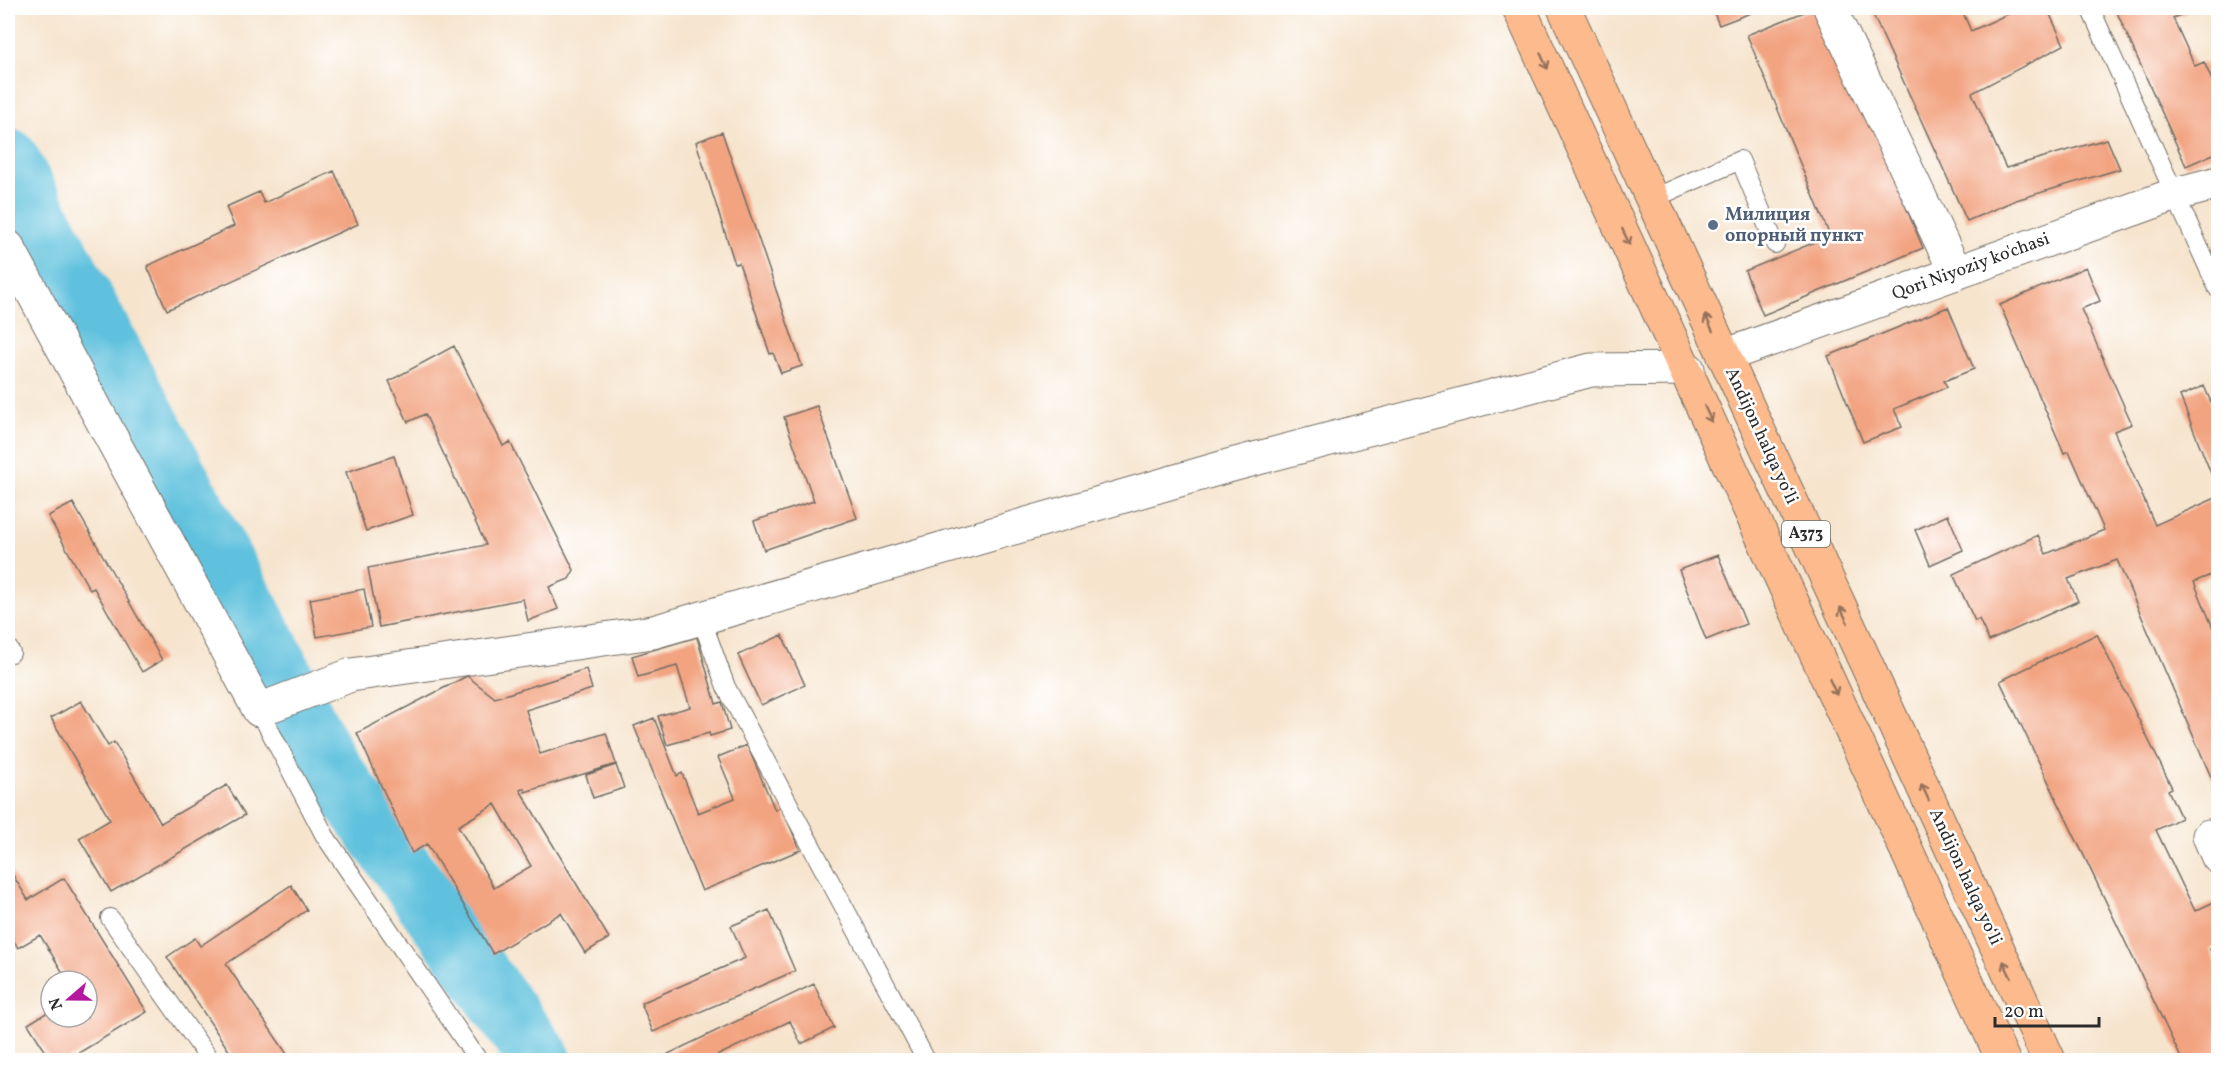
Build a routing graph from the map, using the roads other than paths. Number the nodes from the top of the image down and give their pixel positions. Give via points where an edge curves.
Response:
1 (1519, 8) edge
2 (1564, 8) edge
3 (1830, 8) edge
4 (2090, 8) edge
5 (2218, 183) edge
6 (2176, 194) junction
7 (1652, 199) junction
8 (1775, 244) dead end
9 (8, 247) edge
10 (1956, 273) junction
11 (2218, 289) edge
12 (1724, 356) junction
13 (1688, 369) junction
14 (701, 618) junction
15 (260, 710) junction
16 (110, 918) dead end
17 (210, 1060) edge
18 (478, 1060) edge
19 (926, 1060) edge
20 (2003, 1060) edge
21 (2049, 1060) edge

1 -> 13 highway, A373
2 - 7 highway, Andijon halqa yo‘li / A373
3 - 10 street
4 - 6 lane
5 - 6 street, Qori Niyoziy ko'chasi
6 - 10 street, Qori Niyoziy ko'chasi
6 - 11 lane
7 - 8 lane via 1740,160
12 -> 7 highway, Andijon halqa yo‘li / A373
9 - 15 street
10 - 12 street, Qori Niyoziy ko'chasi
21 -> 12 highway, Andijon halqa yo‘li / A373
13 - 14 street via 1591,370 1228,466
13 -> 20 highway, A373
14 - 15 street via 653,632 351,675
14 - 19 lane via 726,687
15 - 18 lane via 325,836
16 - 17 lane

